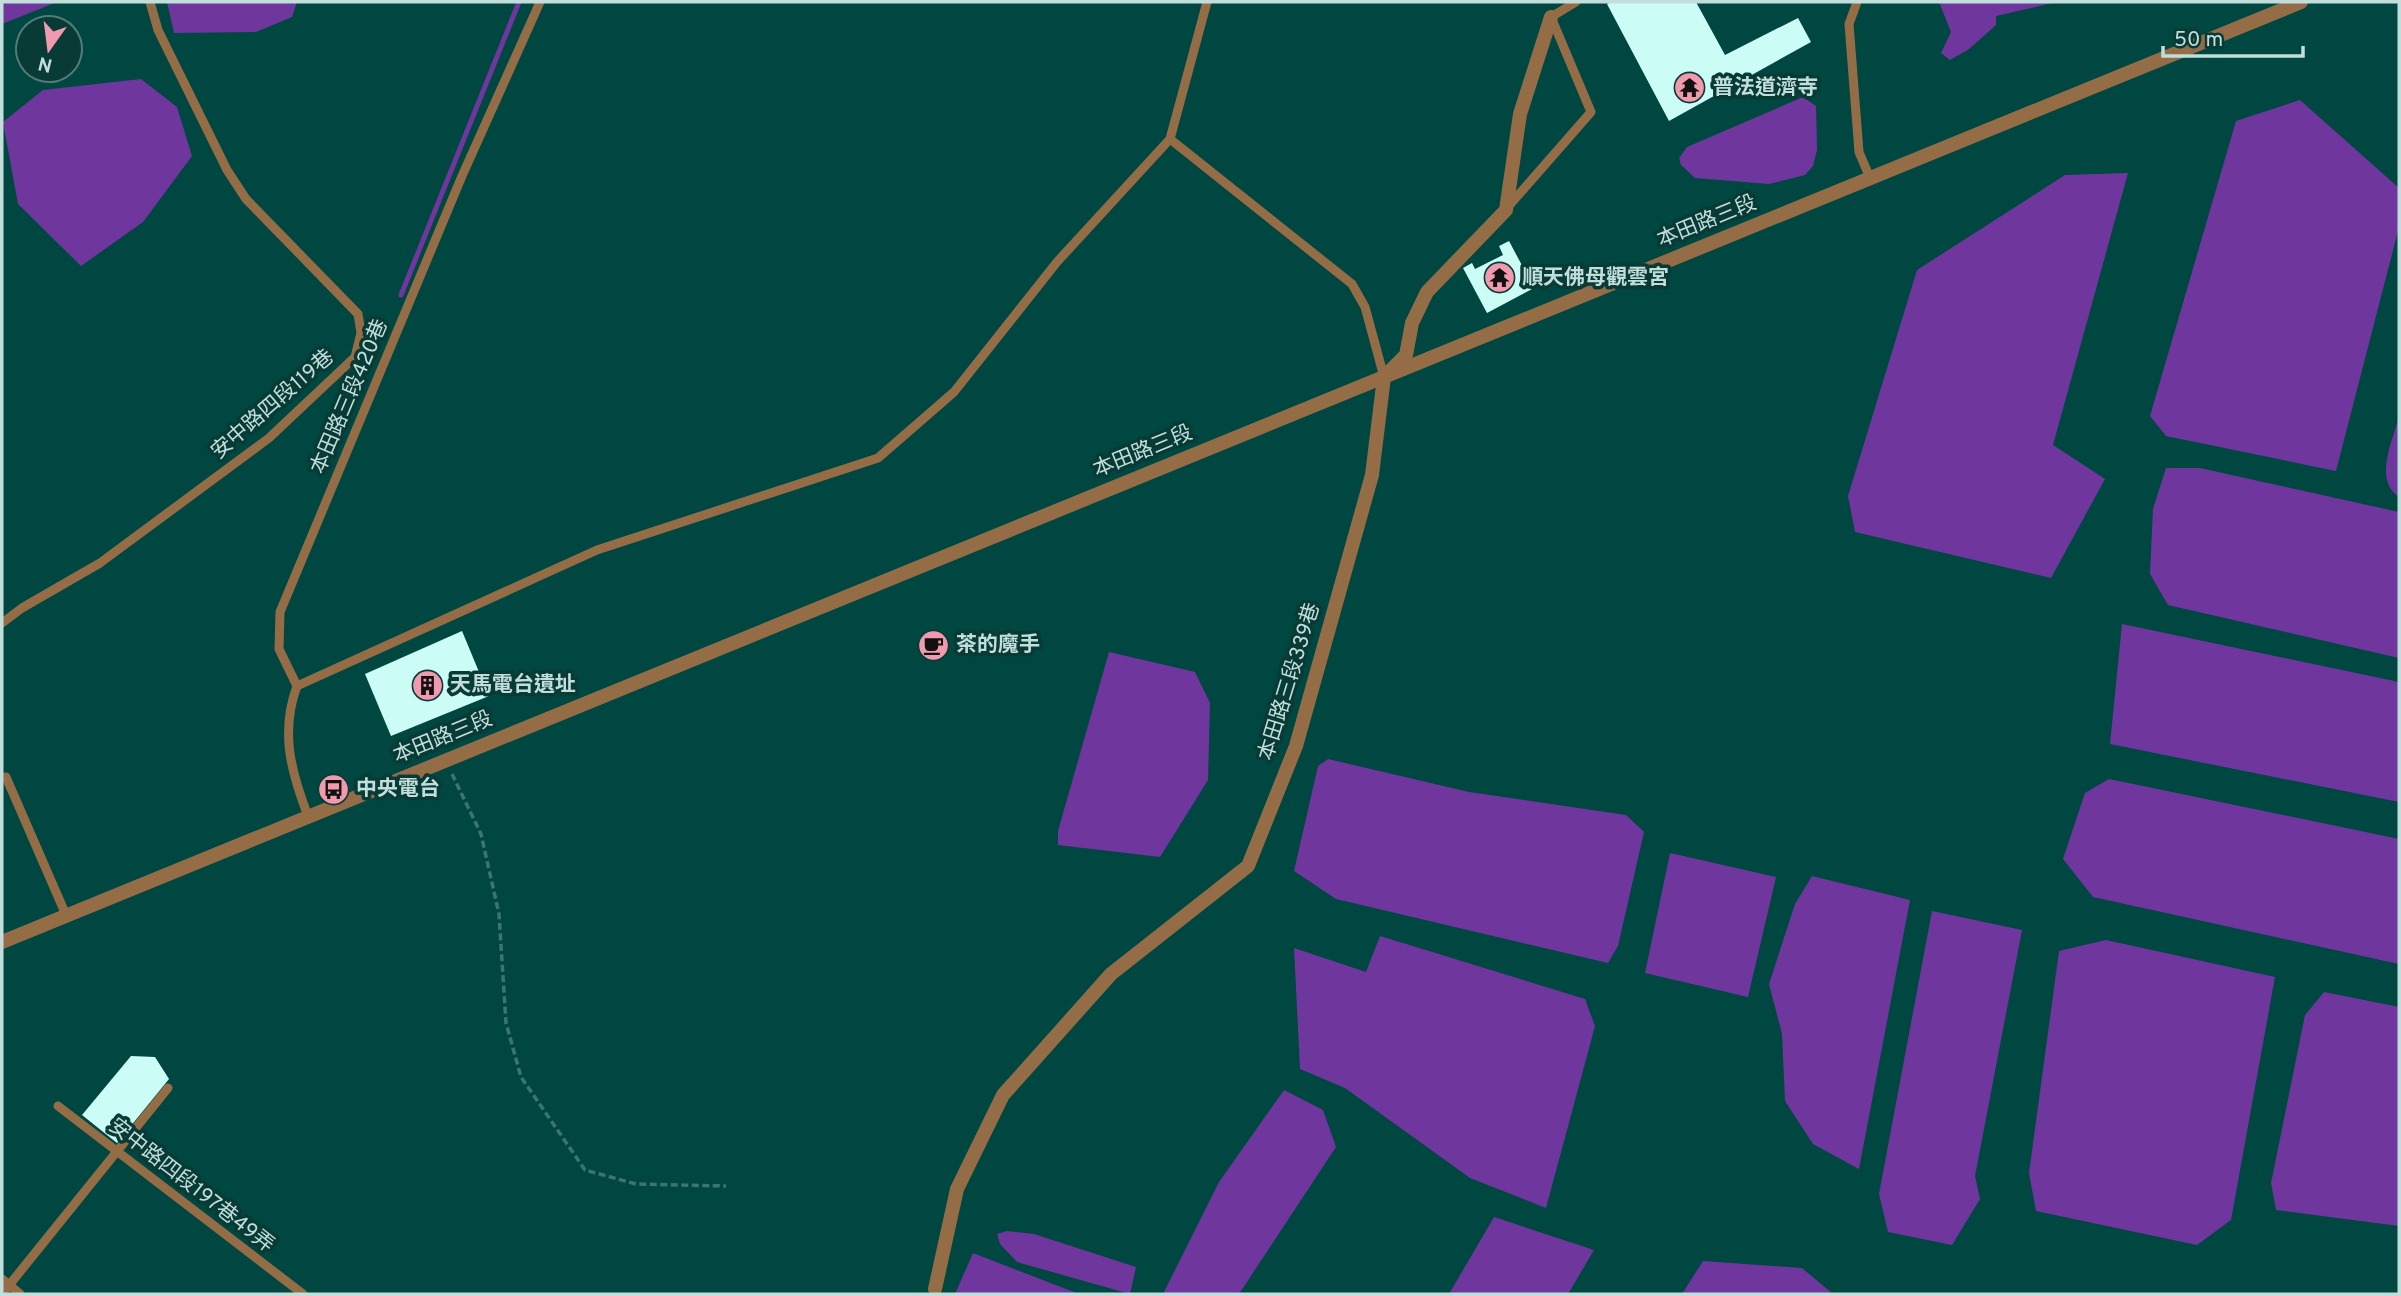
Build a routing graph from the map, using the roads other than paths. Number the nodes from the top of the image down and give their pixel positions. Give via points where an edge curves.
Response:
1 (150, 2) edge
2 (540, 2) edge
3 (1207, 2) edge
4 (1576, 2) edge
5 (1857, 2) edge
6 (2301, 2) edge
7 (1551, 17) junction
8 (1170, 139) junction
9 (1870, 178) junction
10 (1506, 210) junction
11 (1384, 377) junction
12 (2, 623) edge
13 (297, 686) junction
14 (6, 777) dead end
15 (308, 816) junction
16 (65, 915) junction
17 (2, 943) edge
18 (168, 1088) dead end
19 (58, 1106) dead end
20 (118, 1152) junction
21 (5, 1282) edge
22 (935, 1289) dead end
23 (2, 1294) edge
24 (20, 1294) edge
25 (303, 1294) edge

1 - 12 lane, 安中路四段119巷 via 158,30 227,170 246,199 358,314 361,332 355,357 269,438 100,563
2 - 13 lane, 本田路三段420巷 via 462,176 280,612 279,649
3 - 8 lane
4 - 7 lane
5 - 9 lane via 1849,24 1859,152
6 - 9 street, 本田路三段
7 - 10 street via 1520,114
7 - 10 lane via 1591,112
8 - 11 lane via 1353,284 1365,307
8 - 13 lane via 1057,262 954,392 878,458 597,550
9 - 11 street, 本田路三段
10 - 11 street via 1426,292 1412,323 1406,355
11 - 15 street, 本田路三段
11 - 22 street, 本田路三段339巷 via 1372,475 1296,746 1248,866 1111,974 1003,1095 957,1189
13 - 15 lane via 289,708 287,744
14 - 16 lane
15 - 16 street, 本田路三段
16 - 17 street, 本田路三段
18 - 20 lane
19 - 20 lane, 安中路四段197巷49弄
20 - 21 lane
20 - 25 lane, 安中路四段197巷49弄
21 - 23 lane
21 - 24 lane

